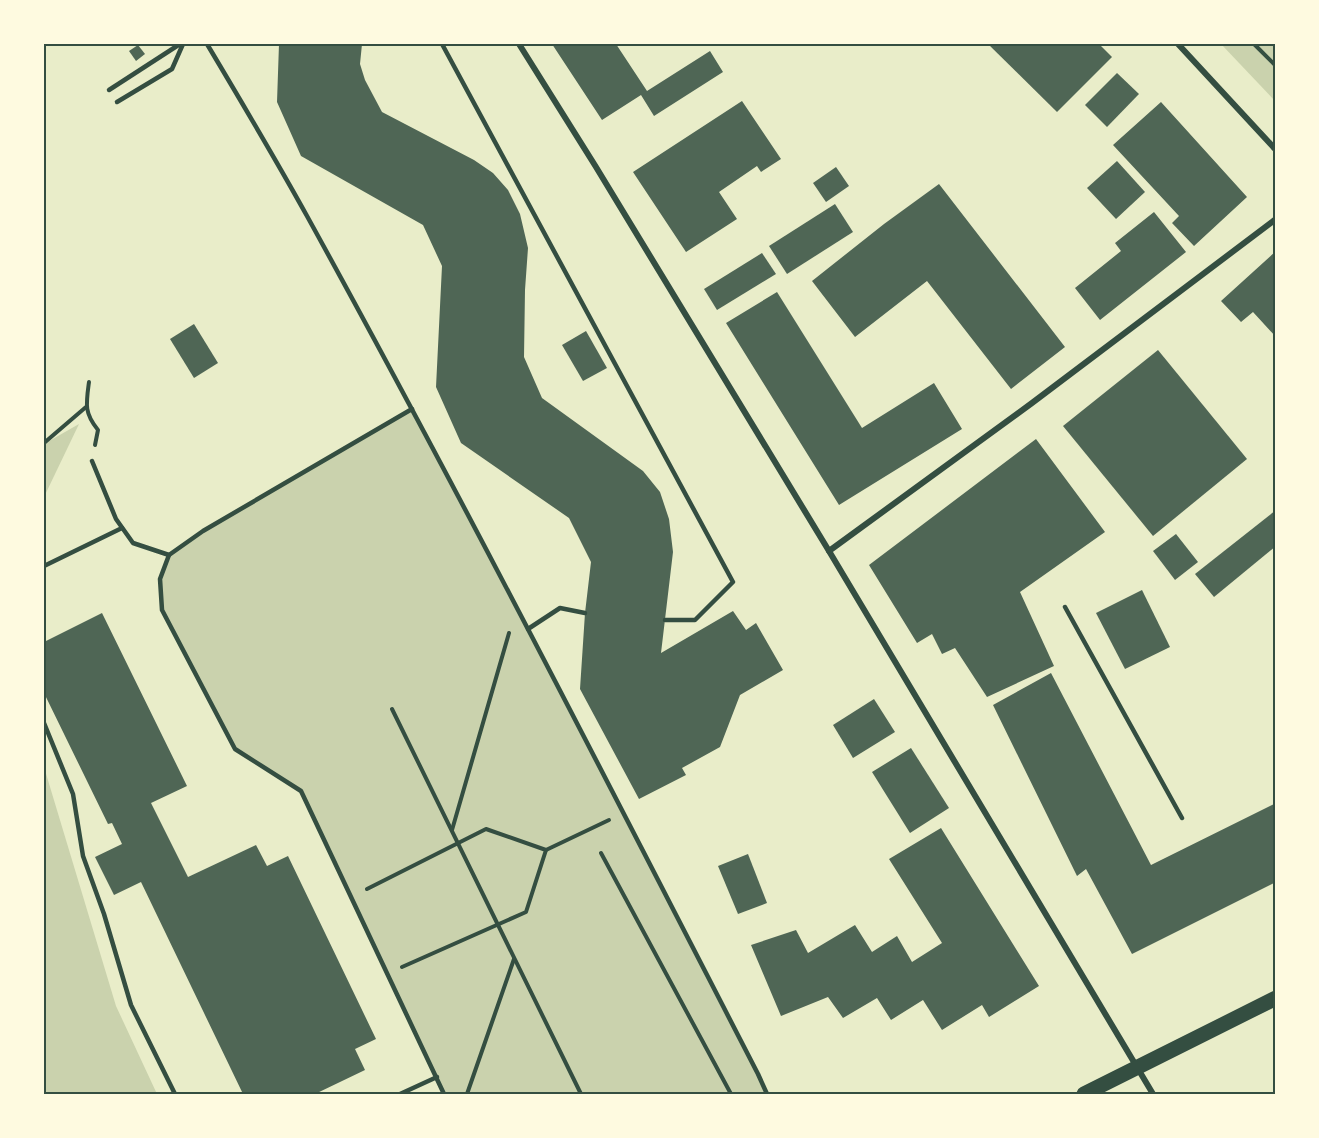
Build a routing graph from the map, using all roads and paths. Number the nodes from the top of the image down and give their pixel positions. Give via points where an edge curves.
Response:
1 (182, 44) edge
2 (207, 44) edge
3 (442, 44) edge
4 (519, 44) edge
5 (1178, 44) edge
6 (1254, 44) edge
7 (1275, 66) edge
8 (109, 90) dead end
9 (117, 102) dead end
10 (1275, 150) edge
11 (1275, 219) edge
12 (88, 382) dead end
13 (86, 407) junction
14 (412, 410) junction
15 (44, 443) edge
16 (92, 460) joint
17 (122, 528) junction
18 (829, 551) junction
19 (170, 555) junction
20 (44, 566) edge
21 (516, 606) junction
22 (1065, 607) dead end
23 (585, 613) dead end
24 (665, 620) dead end
25 (528, 629) junction
26 (392, 709) dead end
27 (44, 723) edge
28 (623, 813) junction
29 (1182, 818) dead end
30 (452, 831) junction
31 (458, 843) junction
32 (546, 850) junction
33 (602, 853) dead end
34 (351, 897) junction
35 (497, 924) junction
36 (514, 958) junction
37 (388, 974) junction
38 (1275, 998) edge
39 (1136, 1068) junction
40 (437, 1077) junction
41 (175, 1095) edge
42 (399, 1095) edge
43 (444, 1095) edge
44 (467, 1095) edge
45 (581, 1095) edge
46 (731, 1095) edge
47 (767, 1095) edge
48 (1084, 1095) edge
49 (1153, 1095) edge

1 - 8 lane
1 - 9 lane via 172,69
2 - 14 lane via 306,214
3 - 24 lane via 733,582 694,620
4 - 18 street
5 - 10 street
6 - 7 path
11 - 18 street
12 - 13 path
13 - 15 path
13 - 16 path via 98,430
14 - 19 lane via 203,531
14 - 21 lane
16 - 17 lane
17 - 19 lane via 133,543
17 - 20 lane
18 - 39 street
19 - 34 lane via 160,579 162,610 235,749 301,791
21 - 25 lane
21 - 30 path
22 - 29 lane
23 - 25 lane via 560,608
25 - 28 lane
26 - 30 path
27 - 41 lane via 73,794 83,856 131,1005
28 - 32 path
28 - 47 lane
30 - 31 path
31 - 32 path via 486,828
31 - 34 path
31 - 35 path
32 - 35 path via 526,912
33 - 46 path
34 - 37 lane
35 - 36 path
35 - 37 path
36 - 44 path
36 - 45 path
37 - 40 lane
38 - 39 main road
39 - 48 main road
39 - 49 street
40 - 42 lane
40 - 43 lane

